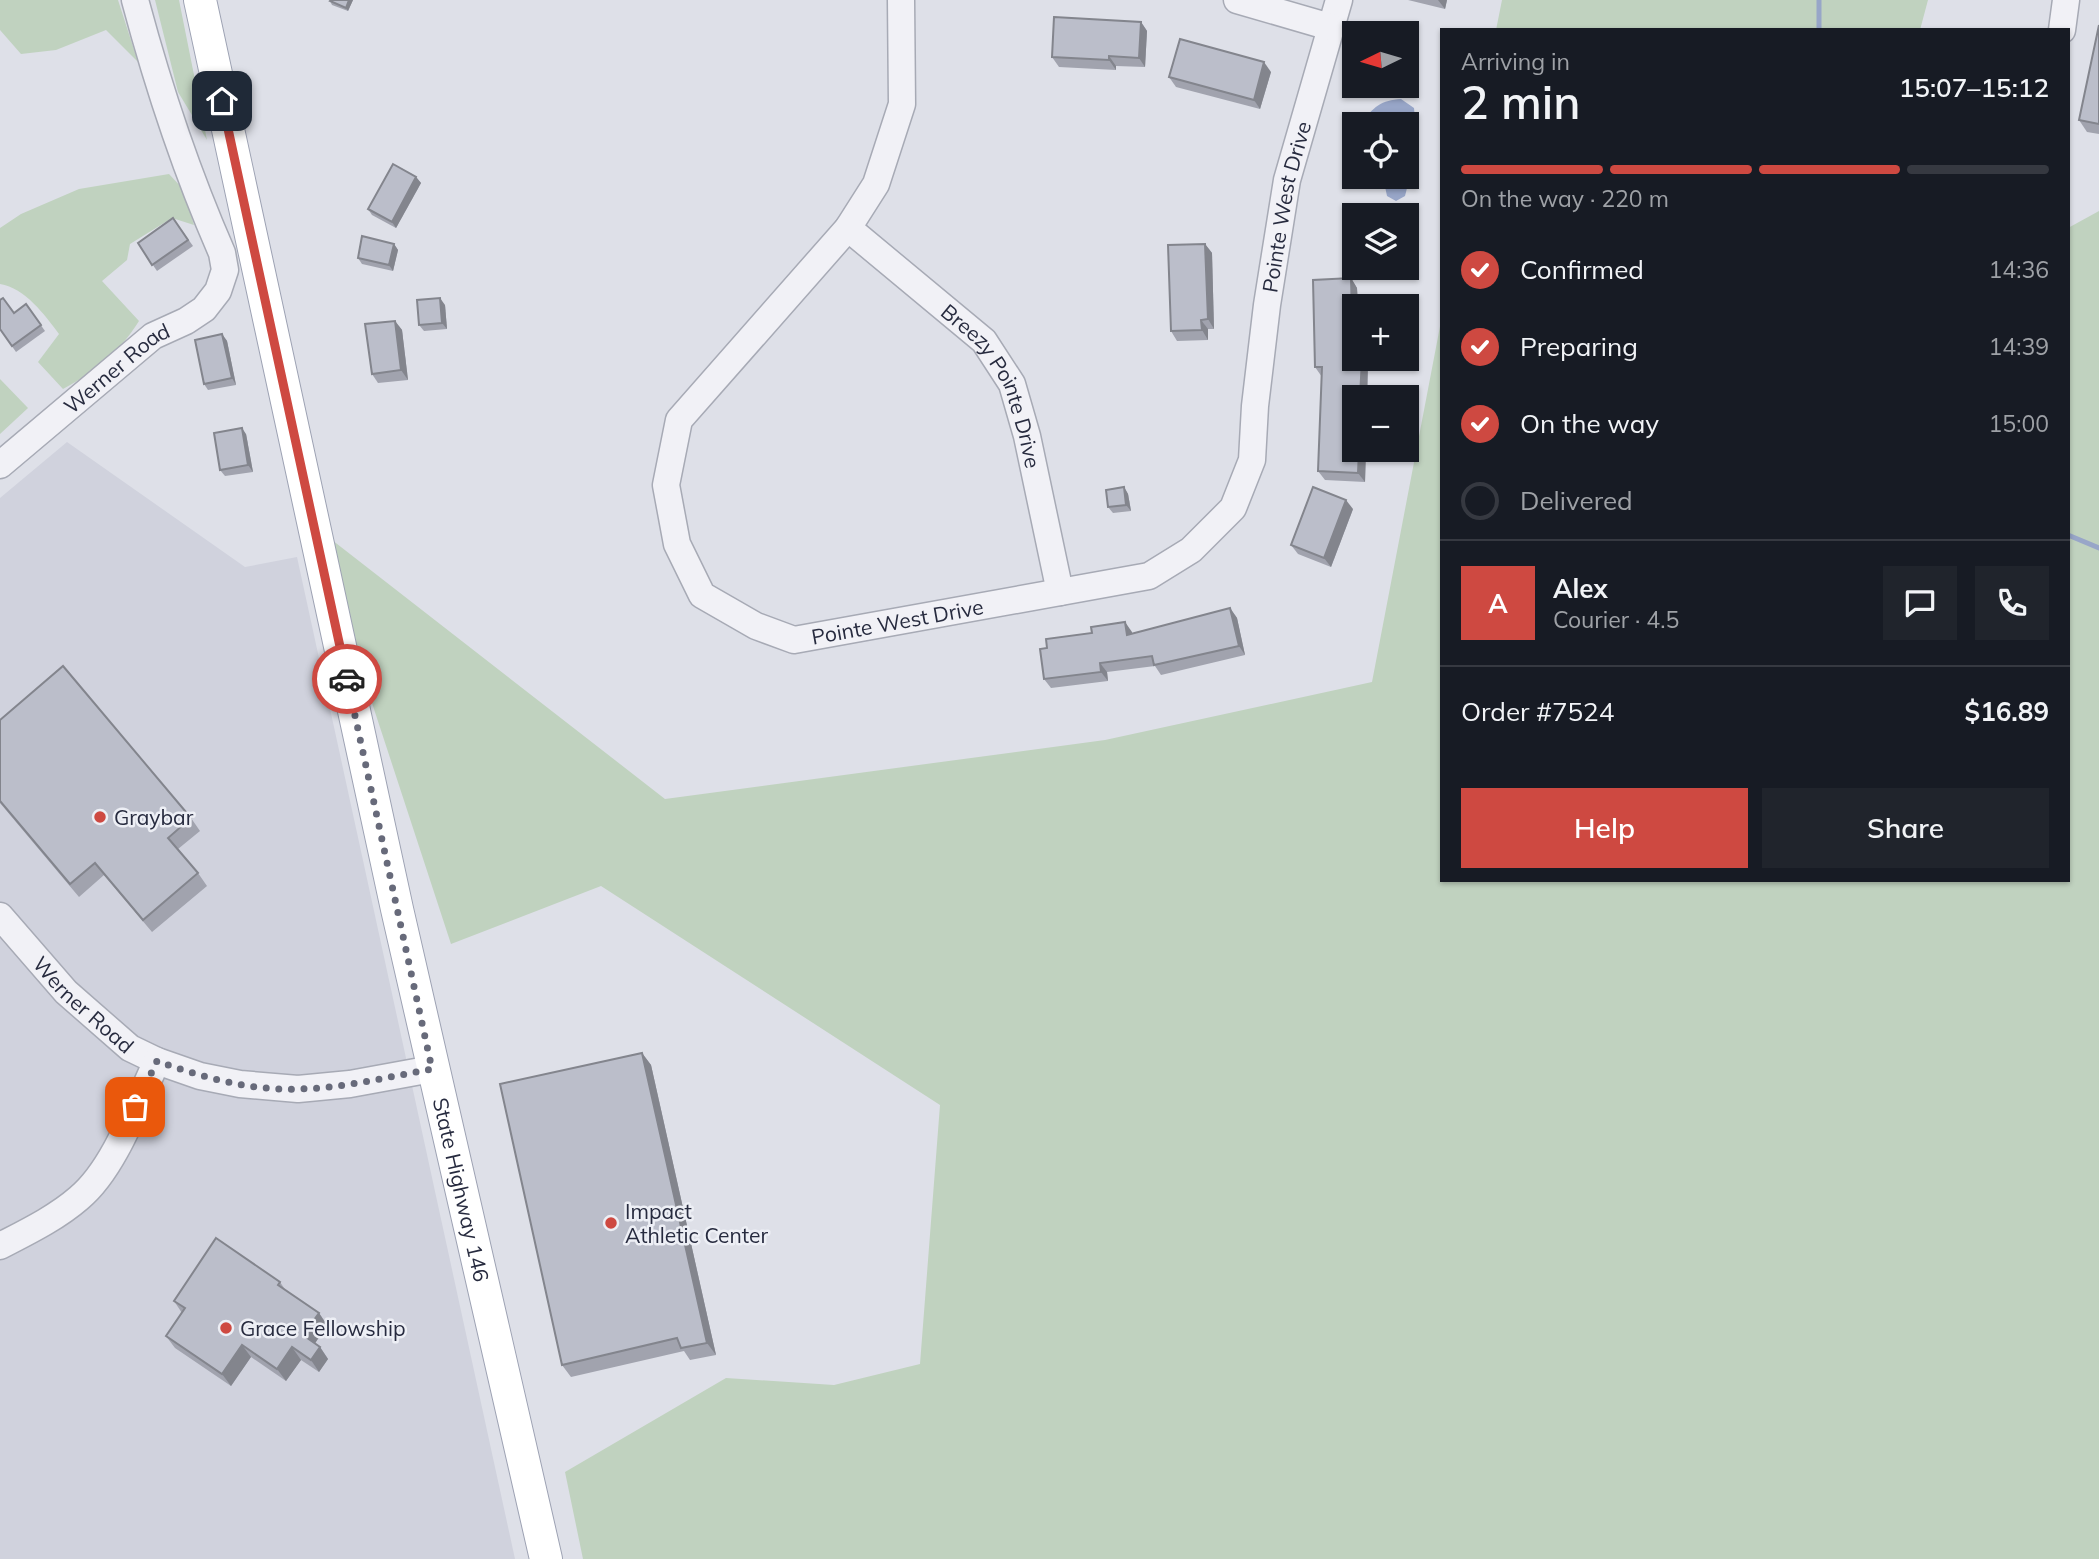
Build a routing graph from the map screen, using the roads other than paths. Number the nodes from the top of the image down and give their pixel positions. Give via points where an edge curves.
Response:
1 (135, 0) edge
2 (200, 0) edge
3 (901, 0) edge
4 (1237, 0) edge
5 (1339, 0) edge
6 (2066, 0) edge
7 (1330, 27) junction
8 (2062, 28) edge
9 (848, 228) junction
10 (0, 465) edge
11 (1060, 592) junction
12 (0, 916) edge
13 (157, 1061) junction
14 (432, 1069) junction
15 (0, 1246) edge
16 (546, 1559) edge

1 - 10 street, Werner Road via 173,128 225,270 218,292 204,309 153,337
2 - 14 main road, State Highway 146
3 - 9 street, Pointe West Drive via 902,104 876,184
4 - 7 street
5 - 7 street, Pointe West Drive
6 - 8 street
7 - 11 street, Pointe West Drive via 1287,180 1267,304 1252,460 1233,508 1191,550 1149,576
9 - 11 street, Breezy Pointe Drive via 984,341 1012,384
9 - 11 street, Pointe West Drive via 679,420 666,485 677,544 702,595 756,626 794,640
12 - 13 street, Werner Road via 66,992 130,1048
13 - 14 street, Werner Road via 240,1084 298,1089
13 - 15 street via 113,1152 81,1197
14 - 16 main road, State Highway 146

